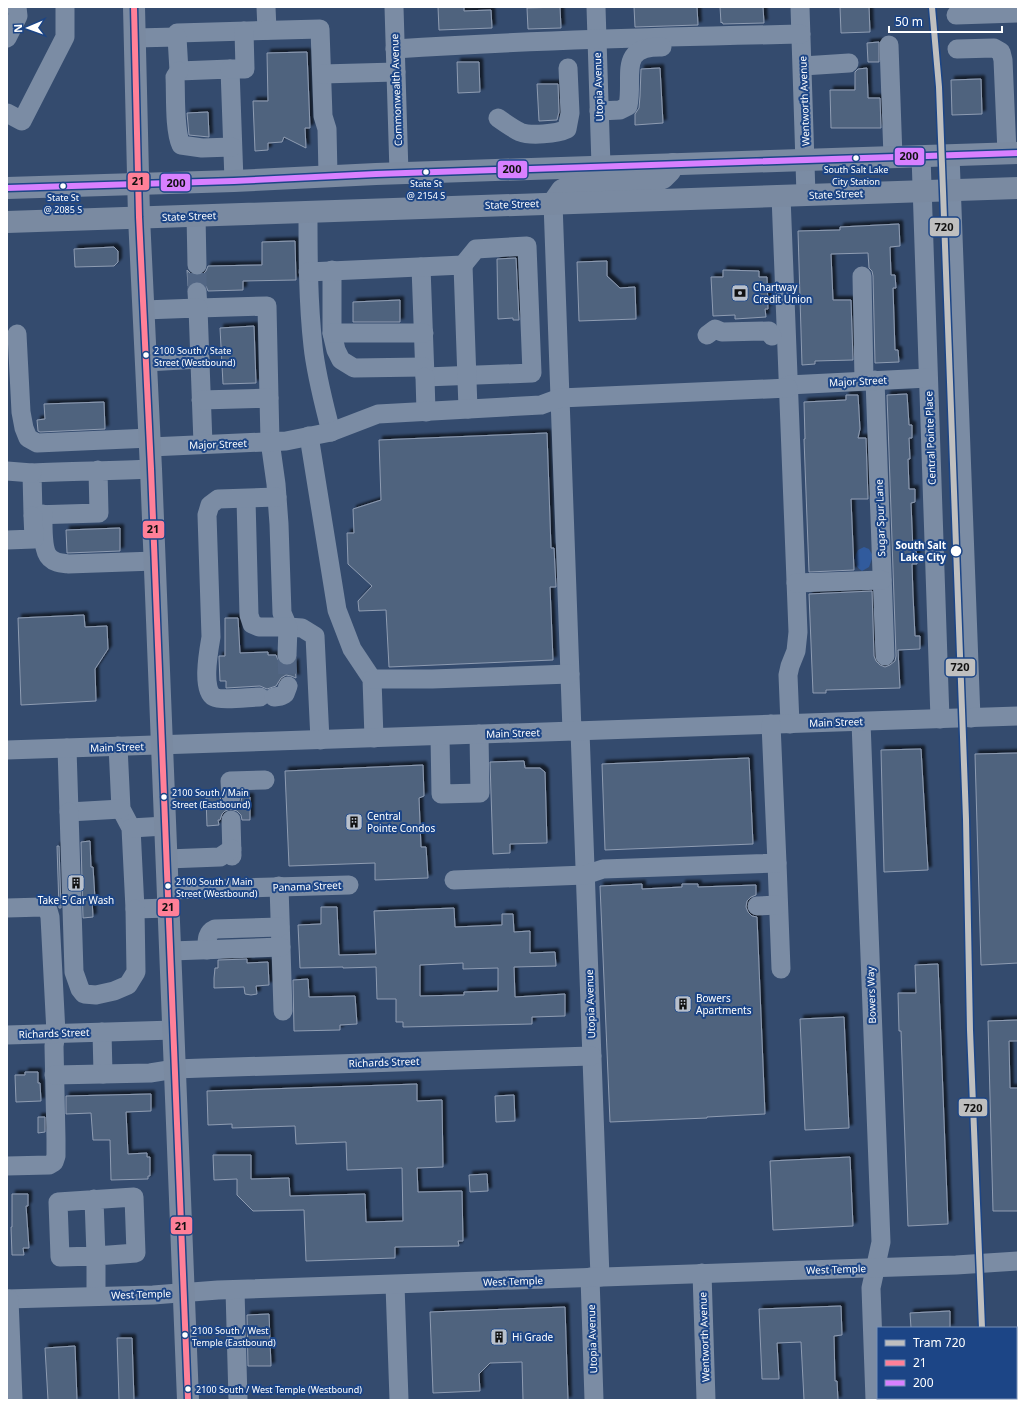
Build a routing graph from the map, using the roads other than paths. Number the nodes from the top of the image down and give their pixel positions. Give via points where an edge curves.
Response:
1 (17, 7) edge
2 (65, 7) edge
3 (134, 7) edge
4 (266, 7) edge
5 (394, 7) edge
6 (596, 7) edge
7 (800, 7) edge
8 (1018, 13) edge
9 (956, 15) dead end
10 (267, 30) junction
11 (244, 31) junction
12 (802, 34) junction
13 (177, 37) junction
14 (7, 38) edge
15 (135, 38) junction
16 (597, 39) junction
17 (888, 46) dead end
18 (684, 48) dead end
19 (395, 49) junction
20 (957, 49) dead end
21 (849, 63) dead end
22 (803, 66) junction
23 (568, 68) dead end
24 (230, 69) junction
25 (179, 71) junction
26 (396, 72) junction
27 (322, 74) junction
28 (599, 111) junction
29 (7, 113) edge
30 (1012, 113) edge
31 (498, 118) dead end
32 (232, 147) junction
33 (1012, 153) edge
34 (950, 155) junction
35 (922, 156) junction
36 (893, 157) junction
37 (805, 160) junction
38 (673, 164) junction
39 (601, 166) junction
40 (399, 173) junction
41 (328, 175) junction
42 (234, 181) junction
43 (139, 184) junction
44 (7, 188) edge
45 (1018, 188) edge
46 (923, 191) junction
47 (951, 191) junction
48 (781, 196) junction
49 (806, 196) junction
50 (553, 203) junction
51 (308, 212) junction
52 (196, 215) junction
53 (140, 217) junction
54 (7, 222) edge
55 (197, 264) tunnel mouth
56 (463, 265) junction
57 (421, 267) junction
58 (332, 270) junction
59 (308, 272) junction
60 (862, 276) dead end
61 (198, 300) junction
62 (144, 310) junction
63 (711, 332) dead end
64 (332, 333) junction
65 (424, 333) junction
66 (17, 334) dead end
67 (770, 334) dead end
68 (200, 359) junction
69 (146, 362) junction
70 (425, 372) junction
71 (467, 376) junction
72 (928, 378) junction
73 (870, 380) junction
74 (788, 387) junction
75 (269, 398) junction
76 (560, 398) junction
77 (201, 400) junction
78 (468, 409) junction
79 (426, 412) junction
80 (331, 432) junction
81 (309, 436) junction
82 (278, 441) junction
83 (150, 442) junction
84 (203, 444) junction
85 (151, 469) junction
86 (98, 470) junction
87 (7, 471) edge
88 (32, 473) junction
89 (277, 497) junction
90 (246, 499) junction
91 (38, 515) junction
92 (7, 540) edge
93 (155, 561) junction
94 (882, 580) junction
95 (796, 583) junction
96 (288, 627) junction
97 (288, 655) tunnel mouth
98 (885, 656) dead end
99 (570, 674) junction
100 (372, 679) junction
101 (274, 693) dead end
102 (1018, 716) edge
103 (971, 718) junction
104 (940, 719) junction
105 (861, 722) junction
106 (781, 724) junction
107 (576, 731) junction
108 (479, 734) junction
109 (440, 736) junction
110 (374, 738) junction
111 (320, 740) junction
112 (162, 745) junction
113 (118, 746) junction
114 (67, 748) junction
115 (7, 750) edge
116 (265, 780) dead end
117 (230, 789) dead end
118 (121, 809) junction
119 (69, 812) junction
120 (231, 820) dead end
121 (166, 826) junction
122 (131, 828) junction
123 (167, 858) junction
124 (777, 863) junction
125 (585, 875) junction
126 (454, 880) dead end
127 (349, 885) dead end
128 (278, 886) junction
129 (168, 899) junction
130 (778, 905) junction
131 (757, 906) dead end
132 (7, 908) edge
133 (135, 909) junction
134 (280, 927) junction
135 (281, 947) junction
136 (207, 950) junction
137 (171, 951) junction
138 (781, 969) dead end
139 (283, 1011) dead end
140 (174, 1030) junction
141 (102, 1032) junction
142 (56, 1033) junction
143 (7, 1035) edge
144 (592, 1056) junction
145 (176, 1069) junction
146 (103, 1074) junction
147 (54, 1075) junction
148 (7, 1166) edge
149 (94, 1199) junction
150 (96, 1256) junction
151 (1018, 1261) edge
152 (875, 1267) junction
153 (702, 1273) junction
154 (595, 1277) junction
155 (395, 1285) junction
156 (235, 1290) junction
157 (184, 1292) junction
158 (96, 1296) junction
159 (8, 1299) edge
160 (13, 1400) edge
161 (188, 1400) edge
162 (238, 1400) edge
163 (399, 1400) edge
164 (594, 1400) edge
165 (706, 1400) edge
166 (874, 1400) edge

1 - 14 street via 18,16
2 - 29 street via 65,37 22,121
3 - 15 main road
4 - 10 street
5 - 19 street, Commonwealth Avenue
6 - 16 street, Utopia Avenue
7 - 12 street, Wentworth Avenue
8 - 9 street
10 - 11 street
10 - 27 street via 320,29
11 - 13 street via 177,33
11 - 24 street via 246,68
12 - 16 street
12 - 22 street, Wentworth Avenue
13 - 15 street
13 - 25 street
15 - 43 main road
16 - 19 street
16 - 28 street, Utopia Avenue
17 - 36 street
18 - 28 street via 641,49 633,56 630,66 628,106 620,110
19 - 26 street, Commonwealth Avenue
20 - 30 street via 994,48 1002,52
21 - 22 street
22 - 37 street, Wentworth Avenue
23 - 31 street via 570,113 567,129 560,133 532,134 521,132
24 - 25 street
24 - 32 street
25 - 32 street via 175,77 181,145 202,148
26 - 27 street
26 - 40 street, Commonwealth Avenue
27 - 41 street
28 - 39 street, Utopia Avenue
30 - 33 street
32 - 42 street
33 - 34 main road
34 - 35 main road
34 - 47 street
35 - 36 main road
35 - 46 street, Central Pointe Place
36 - 37 main road
37 - 38 main road
37 - 49 street, Wentworth Avenue
38 - 39 main road
38 - 50 main road via 663,178 646,182 566,188
39 - 40 main road
40 - 41 main road
41 - 42 main road
42 - 43 main road
43 - 44 main road
43 - 53 main road
45 - 47 main road, State Street
46 - 47 main road, State Street
46 - 49 main road, State Street
46 - 72 street, Central Pointe Place
47 - 103 street
48 - 49 main road, State Street
48 - 50 main road, State Street
48 - 74 street
50 - 51 main road, State Street
50 - 76 street, Utopia Avenue
51 - 52 main road, State Street
51 - 59 street
52 - 53 main road, State Street
52 - 55 street
53 - 54 main road, State Street
53 - 62 main road
56 - 57 street
56 - 71 street
56 - 71 street via 476,249 527,246 532,373
57 - 58 street
57 - 65 street
58 - 59 street
58 - 64 street
59 - 80 street via 313,346
60 - 73 street, Sugar Spur Lane
61 - 62 street
61 - 68 street
61 - 75 street via 267,306
62 - 69 main road
63 - 67 street
64 - 65 street
64 - 70 street via 340,360 354,368
65 - 70 street
66 - 83 street, Major Street via 21,412 28,438 37,443
68 - 69 street
68 - 77 street
69 - 83 main road
70 - 71 street
70 - 79 street
71 - 78 street
72 - 73 street, Major Street
72 - 104 street, Central Pointe Place
73 - 74 street, Major Street
73 - 94 street, Sugar Spur Lane
74 - 76 street, Major Street
74 - 95 street
75 - 77 street
75 - 82 street
76 - 78 street, Major Street via 541,405
76 - 99 street, Utopia Avenue
77 - 84 street
78 - 79 street, Major Street
79 - 80 street, Major Street via 378,414
80 - 81 street, Major Street
81 - 82 street, Major Street
81 - 100 street via 337,610 352,649
82 - 84 street, Major Street
82 - 89 street
83 - 84 street, Major Street
83 - 85 main road
85 - 86 street
85 - 93 main road
86 - 88 street
86 - 91 street via 100,513
87 - 88 street
88 - 91 street
89 - 90 street
89 - 96 street via 282,612
90 - 96 street via 249,615 252,624 260,627
90 - 101 street via 218,499 210,505 207,515 211,638 208,655 208,690 219,698
91 - 92 street via 34,539
91 - 93 street via 46,554 55,561 68,564
93 - 112 main road
94 - 95 street
94 - 98 street, Sugar Spur Lane
95 - 106 street via 796,651 788,675
96 - 97 street
96 - 111 street via 302,628 315,636
99 - 100 street
99 - 107 street, Utopia Avenue
100 - 110 street
102 - 103 street, Main Street
103 - 104 street, Main Street
104 - 105 street, Main Street
105 - 106 street, Main Street
105 - 152 street, Bowers Way via 881,1242
106 - 107 street, Main Street
106 - 124 street
107 - 108 street, Main Street
107 - 125 street, Utopia Avenue
108 - 109 street, Main Street
108 - 109 street via 480,793 441,794
109 - 110 street, Main Street
110 - 111 street, Main Street
111 - 112 street, Main Street
112 - 113 street, Main Street
112 - 121 main road
113 - 114 street, Main Street
113 - 118 street
114 - 115 street, Main Street
114 - 119 street
116 - 117 street
118 - 119 street
118 - 122 street
119 - 133 street via 74,972 84,994 96,995 114,991 128,985 136,972
120 - 123 street via 232,852 220,857
121 - 122 street
121 - 123 main road
122 - 133 street
123 - 129 main road
124 - 125 street via 603,869
124 - 130 street
125 - 126 street
125 - 144 street, Utopia Avenue
127 - 128 street, Panama Street
128 - 129 street, Panama Street
128 - 134 street
129 - 133 street, Panama Street
129 - 137 main road
130 - 131 street
130 - 138 street
132 - 142 street via 43,907 48,910
134 - 135 street
134 - 136 street via 215,929 210,931 207,938
135 - 136 street
135 - 139 street
136 - 137 street
137 - 140 main road
140 - 141 street, Richards Street
140 - 145 main road
141 - 142 street, Richards Street
141 - 146 street
142 - 143 street, Richards Street
142 - 147 street
144 - 145 street, Richards Street
144 - 154 street, Utopia Avenue
145 - 146 street, Richards Street via 150,1073
145 - 157 main road
146 - 147 street, Richards Street
147 - 148 street via 54,1162 49,1165
149 - 150 street
149 - 150 street via 58,1202 60,1257
149 - 150 street via 134,1197 136,1253
150 - 158 street
151 - 152 street, West Temple
152 - 153 street, West Temple
152 - 166 street, Bowers Way via 871,1288
153 - 154 street, West Temple
153 - 165 street, Wentworth Avenue
154 - 155 street, West Temple
154 - 164 street, Utopia Avenue
155 - 156 street, West Temple
155 - 163 street
156 - 157 street, West Temple
156 - 162 street
157 - 158 street, West Temple
157 - 161 main road
158 - 159 street, West Temple
159 - 160 street

